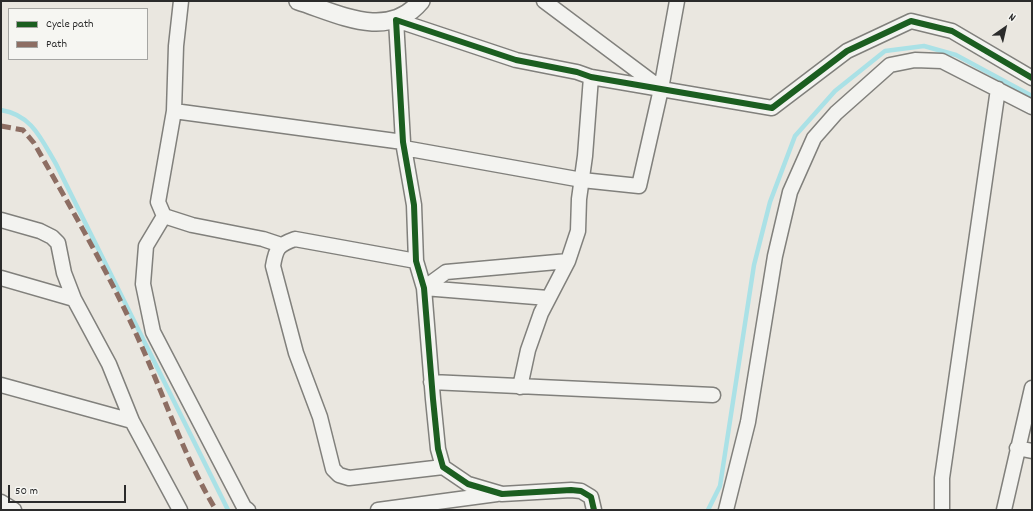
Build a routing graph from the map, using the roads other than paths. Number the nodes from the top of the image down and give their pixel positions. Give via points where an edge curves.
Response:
1 (181, 1) edge
2 (298, 1) edge
3 (421, 1) edge
4 (544, 1) edge
5 (677, 1) edge
6 (396, 20) junction
7 (591, 77) junction
8 (1032, 78) edge
9 (661, 89) junction
10 (998, 89) junction
11 (1032, 108) edge
12 (174, 111) junction
13 (404, 145) junction
14 (582, 180) junction
15 (164, 216) junction
16 (1, 220) edge
17 (281, 245) junction
18 (416, 261) junction
19 (568, 261) junction
20 (1, 278) edge
21 (424, 288) junction
22 (548, 298) junction
23 (74, 299) junction
24 (431, 382) junction
25 (1, 385) edge
26 (520, 387) junction
27 (1032, 388) edge
28 (713, 395) dead end
29 (132, 421) junction
30 (1017, 448) junction
31 (1032, 451) edge
32 (443, 467) junction
33 (502, 494) junction
34 (1, 502) edge
35 (14, 510) edge
36 (180, 510) edge
37 (248, 510) edge
38 (378, 510) edge
39 (594, 510) edge
40 (726, 510) edge
41 (942, 510) edge
42 (1004, 510) edge

1 - 12 street via 176,46
2 - 6 street via 363,21 383,23
3 - 6 street via 414,9
4 - 9 street
5 - 9 street
6 - 7 street via 516,60
6 - 13 street
7 - 9 street
7 - 14 street
8 - 9 street via 952,31 911,20 847,51 772,108
9 - 14 street via 639,186
10 - 11 street
10 - 40 street via 942,60 914,60 890,65 836,113 814,138 790,192 775,256 748,422
10 - 41 street via 942,478
12 - 13 street
12 - 15 street via 158,202
13 - 14 street
13 - 18 street via 414,205
14 - 19 street via 578,231
15 - 17 street
15 - 37 street via 146,246 144,269 143,284 154,332 244,507
16 - 23 street via 40,231 58,243 64,273
17 - 18 street via 295,239
17 - 32 street via 275,253 275,276 296,354 320,417 333,469 339,475 349,478
18 - 21 street
19 - 21 street via 446,272
19 - 22 street
20 - 23 street
21 - 22 street
21 - 24 street
22 - 26 street via 528,350
23 - 29 street via 109,364
24 - 26 street
24 - 32 street via 438,449
25 - 29 street
26 - 28 street
27 - 30 street
29 - 36 street
30 - 31 street
30 - 42 street
32 - 33 street via 468,484
33 - 38 street
33 - 39 street via 571,490 592,497
34 - 35 street

